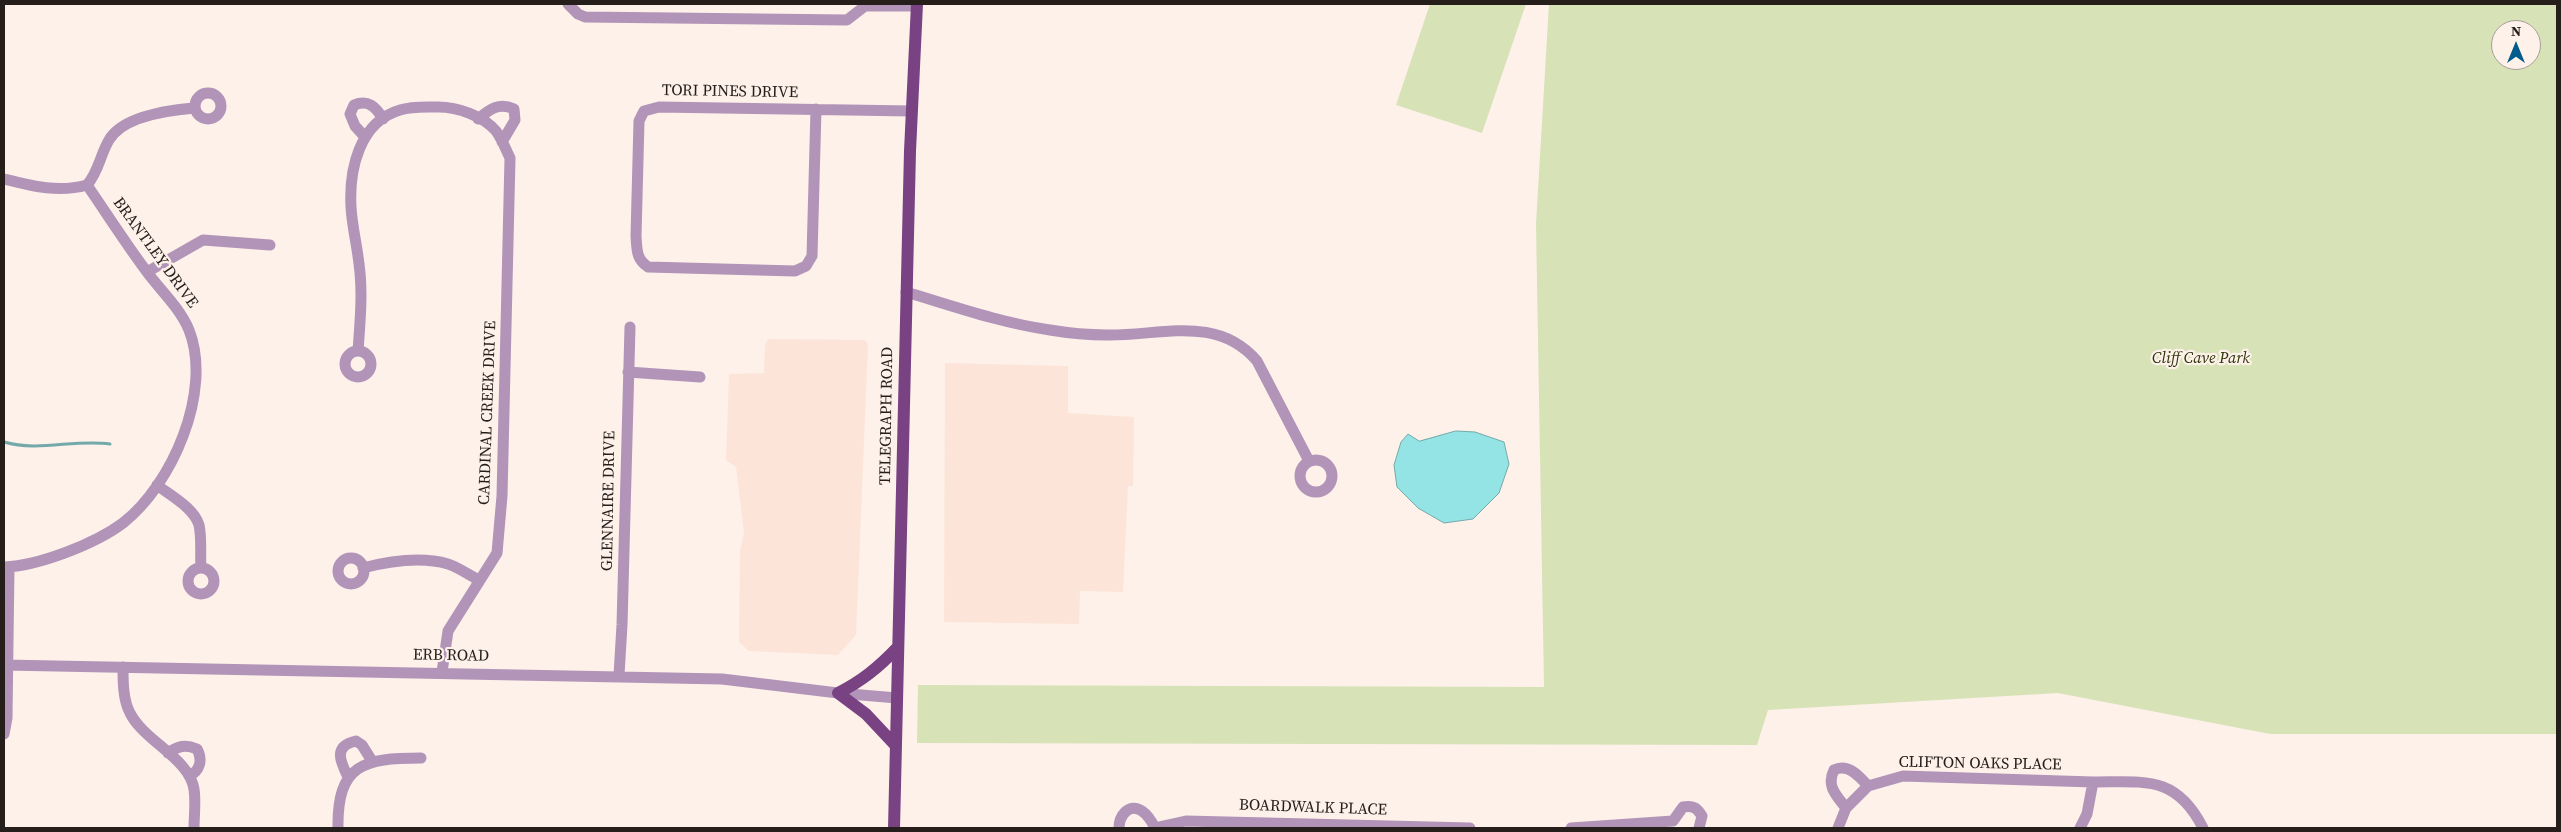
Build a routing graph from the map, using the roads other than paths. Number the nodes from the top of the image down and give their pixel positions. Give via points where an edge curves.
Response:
1 (568, 4) edge
2 (917, 5) edge
3 (195, 108) dead end
4 (816, 110) junction
5 (911, 111) junction
6 (383, 119) junction
7 (478, 119) junction
8 (365, 137) junction
9 (502, 142) junction
10 (4, 180) edge
11 (87, 185) junction
12 (270, 245) dead end
13 (147, 272) junction
14 (906, 292) junction
15 (630, 327) dead end
16 (358, 351) dead end
17 (628, 372) junction
18 (700, 377) dead end
19 (1309, 461) dead end
20 (157, 485) junction
21 (7, 567) edge
22 (201, 568) dead end
23 (363, 568) dead end
24 (479, 580) junction
25 (898, 647) junction
26 (6, 666) edge
27 (122, 667) junction
28 (442, 672) junction
29 (619, 675) junction
30 (838, 693) junction
31 (897, 698) junction
32 (4, 734) edge
33 (896, 746) junction
34 (168, 753) junction
35 (421, 758) dead end
36 (372, 761) junction
37 (189, 776) junction
38 (348, 777) junction
39 (2093, 782) junction
40 (1868, 786) junction
41 (1846, 808) junction
42 (1675, 825) edge
43 (194, 828) edge
44 (338, 828) edge
45 (894, 828) edge
46 (1119, 828) edge
47 (1155, 828) edge
48 (1470, 828) edge
49 (1571, 828) edge
50 (1699, 828) edge
51 (1838, 828) edge
52 (2080, 828) edge
53 (2203, 828) edge

1 - 2 street via 585,17 847,20 865,6
2 - 5 main road, TELEGRAPH ROAD
3 - 11 street via 167,110 126,124 110,138 95,176
4 - 4 street, TORI PINES DRIVE via 812,256 806,266 795,271 648,267 641,262 636,236 639,121 644,111 659,107
4 - 5 street, TORI PINES DRIVE
5 - 14 main road, TELEGRAPH ROAD
6 - 7 street, CARDINAL CREEK DRIVE via 400,110 446,107 465,111
6 - 8 street, CARDINAL CREEK DRIVE
6 - 8 street via 375,107 367,103 354,105 350,114
7 - 9 street, CARDINAL CREEK DRIVE via 496,131
7 - 9 street via 501,105 514,109 515,120
8 - 16 street, CARDINAL CREEK DRIVE via 356,154 351,181 351,208 360,265
9 - 24 street, CARDINAL CREEK DRIVE via 510,158 510,177 502,496 497,553
10 - 11 street via 70,190
11 - 13 street, BRANTLEY DRIVE
12 - 13 street via 203,240
13 - 20 street, BRANTLEY DRIVE via 181,314 190,331 194,352 192,411 184,436
14 - 19 street via 1050,330 1108,335 1203,331 1226,337 1245,347 1257,361
14 - 25 main road, TELEGRAPH ROAD
15 - 17 street, GLENNAIRE DRIVE
17 - 18 street
17 - 29 street, GLENNAIRE DRIVE
20 - 21 street, BRANTLEY DRIVE via 145,503 113,530 42,562
20 - 22 street via 190,511 199,525
21 - 26 street
23 - 24 street via 400,560 448,564
24 - 28 street, CARDINAL CREEK DRIVE via 448,631
25 - 30 main road via 861,682
25 - 31 main road, TELEGRAPH ROAD
26 - 27 street, ERB ROAD
26 - 32 street via 7,718
27 - 28 street, ERB ROAD
27 - 34 street via 129,712 141,730
28 - 29 street, ERB ROAD
29 - 30 street, ERB ROAD via 722,679
30 - 31 street, ERB ROAD
30 - 33 main road via 866,714
31 - 33 main road, TELEGRAPH ROAD
33 - 45 main road, TELEGRAPH ROAD
34 - 37 street
34 - 37 street via 178,746 197,749 201,759 199,767
35 - 36 street
36 - 38 street
36 - 38 street via 362,745 356,741 347,743 340,758
37 - 43 street via 194,789
38 - 44 street via 338,812
39 - 40 street, CLIFTON OAKS PLACE via 1904,776
39 - 52 street via 2089,807
39 - 53 street, CLIFTON OAKS PLACE via 2140,782 2164,787 2189,803
40 - 41 street, CLIFTON OAKS PLACE
40 - 41 street via 1855,772 1846,768 1834,770 1830,778 1831,788
41 - 51 street, CLIFTON OAKS PLACE
42 - 49 street
42 - 50 street via 1684,807 1691,806 1702,816
46 - 47 street, BOARDWALK PLACE via 1123,813 1133,808 1147,815
47 - 48 street, BOARDWALK PLACE via 1186,820

